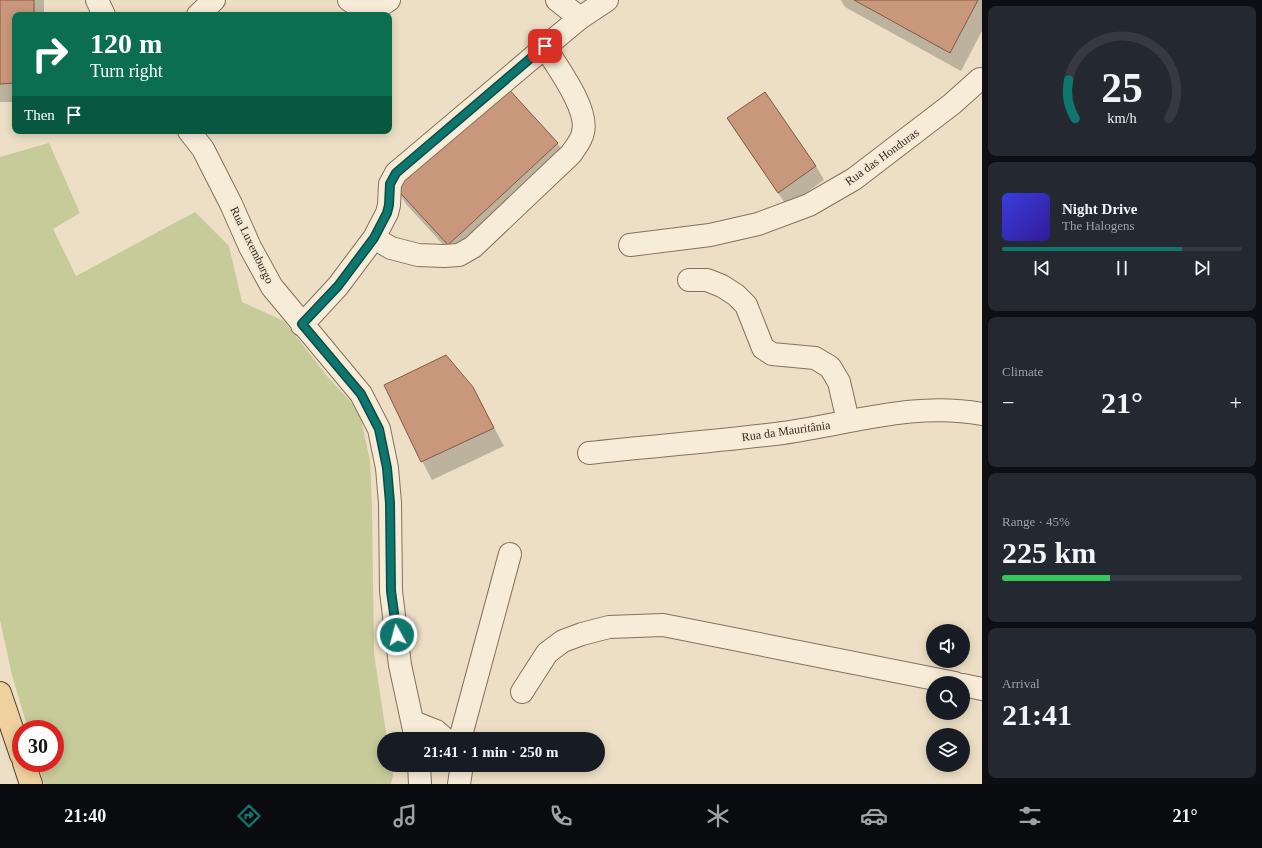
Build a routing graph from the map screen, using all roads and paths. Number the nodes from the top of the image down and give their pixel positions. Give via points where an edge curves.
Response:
1 (97, 0) edge
2 (214, 0) edge
3 (349, 0) edge
4 (389, 0) edge
5 (557, 0) edge
6 (607, 0) edge
7 (103, 12) edge
8 (201, 12) edge
9 (580, 18) junction
10 (545, 46) junction
11 (981, 77) edge
12 (191, 134) edge
13 (374, 238) junction
14 (630, 245) dead end
15 (689, 280) dead end
16 (302, 324) junction
17 (982, 414) edge
18 (848, 421) junction
19 (589, 453) dead end
20 (510, 554) dead end
21 (926, 677) edge
22 (970, 686) edge
23 (982, 689) edge
24 (522, 692) dead end
25 (0, 693) edge
26 (12, 728) edge
27 (414, 730) edge
28 (437, 732) edge
29 (462, 732) edge
30 (27, 772) edge
31 (419, 772) edge
32 (461, 772) edge
33 (31, 784) edge
34 (420, 784) edge
35 (460, 784) edge

1 - 7 street
2 - 8 street
3 - 4 street via 368,9 377,8
5 - 9 street
6 - 9 street
9 - 10 street
10 - 13 street via 396,173 390,184 387,213
10 - 13 street via 579,103 584,119 583,133 571,154 473,247 459,255 418,255 391,248
11 - 14 street, Rua das Honduras via 952,104 854,180 809,205 758,224 710,235
12 - 16 street, Rua Luxemburgo via 202,149 272,287
13 - 16 street via 338,286
15 - 18 street via 707,280 736,295 746,305 763,348 772,354 815,358 830,367 839,382
16 - 27 street, Rua Luxemburgo via 361,394 379,429 387,468 390,503 391,591 400,664
17 - 18 street, Rua da Mauritânia via 932,410
18 - 19 street, Rua da Mauritânia via 784,433
20 - 29 street
21 - 24 street via 663,625 610,626 563,641 547,653
22 - 23 street
25 - 26 main road
27 - 28 street
30 - 33 main road
31 - 34 street
32 - 35 street

